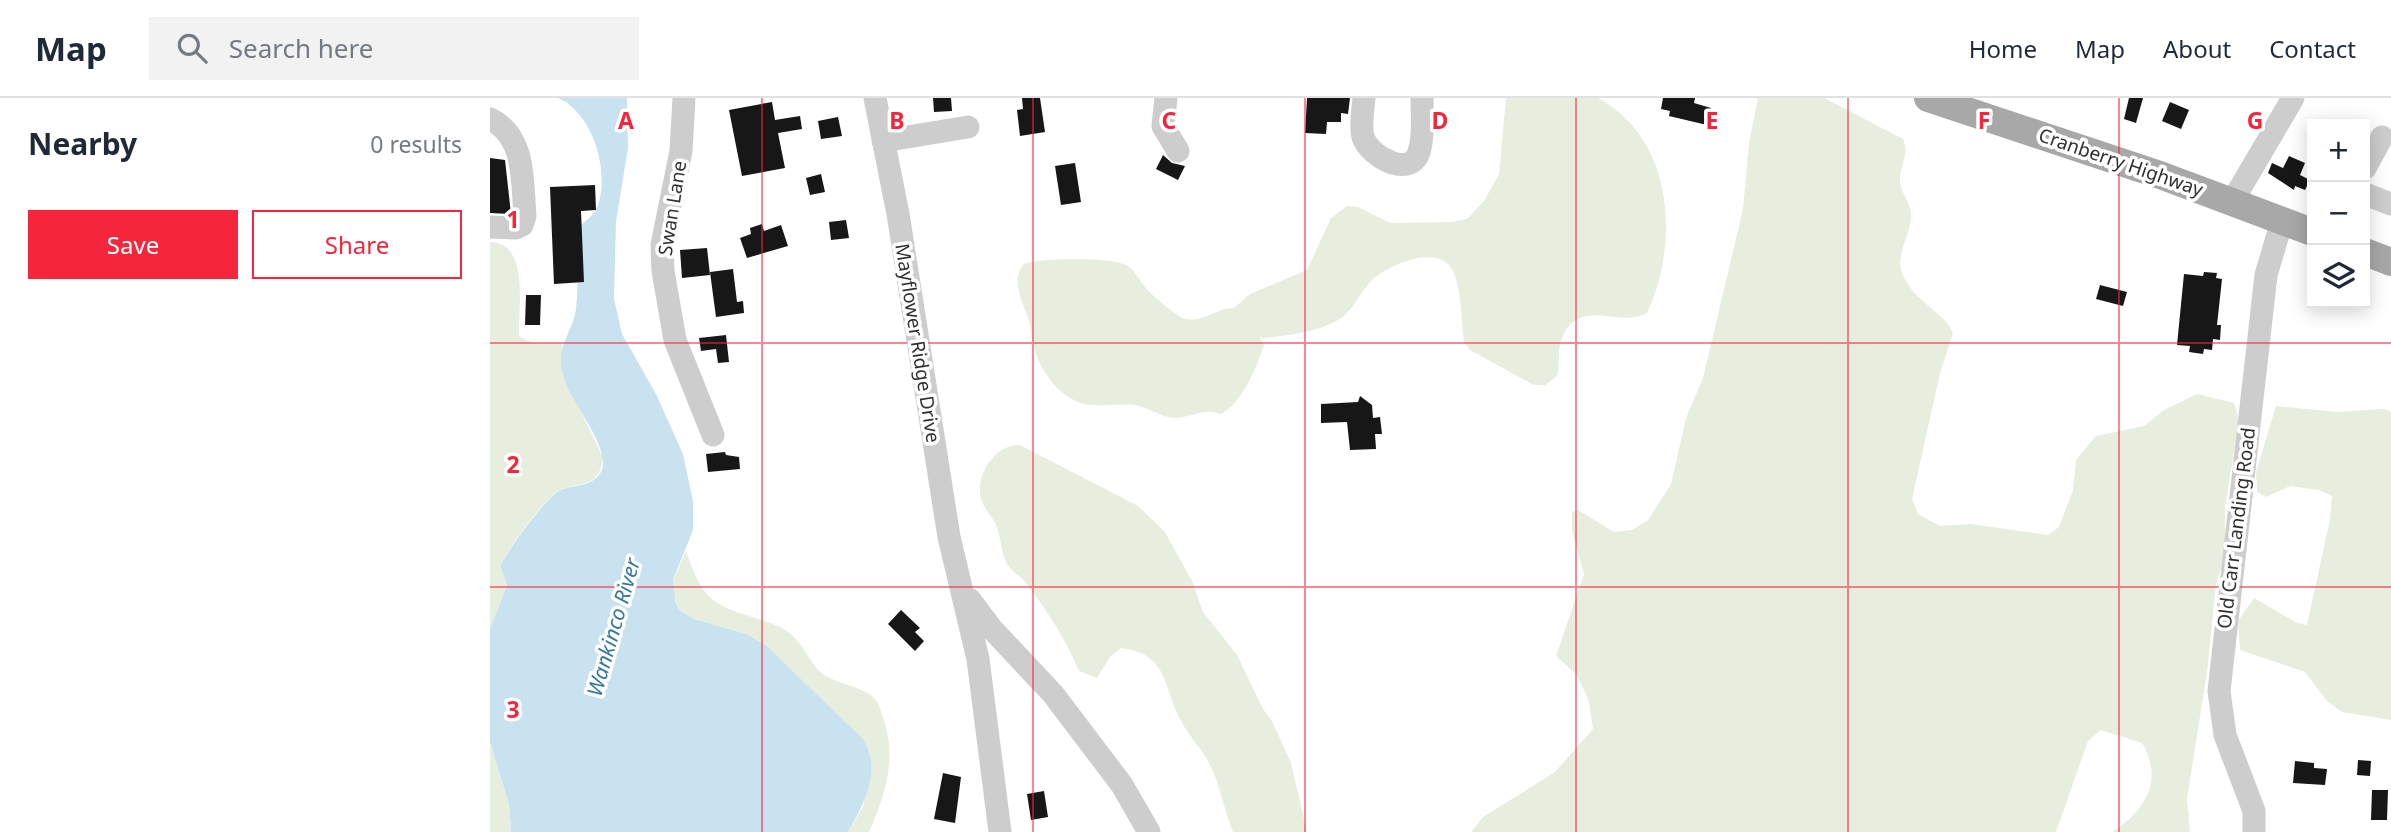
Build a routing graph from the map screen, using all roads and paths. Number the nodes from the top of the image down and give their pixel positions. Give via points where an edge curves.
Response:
1 (684, 98) edge
2 (875, 98) edge
3 (1166, 98) edge
4 (1364, 98) edge
5 (1422, 98) edge
6 (1928, 98) edge
7 (2293, 98) edge
8 (490, 119) edge
9 (968, 127) dead end
10 (2388, 132) edge
11 (883, 141) junction
12 (1178, 151) dead end
13 (2370, 160) edge
14 (2370, 196) edge
15 (2232, 202) junction
16 (2391, 204) edge
17 (2282, 221) junction
18 (490, 227) edge
19 (2307, 230) edge
20 (2370, 254) edge
21 (2391, 262) edge
22 (713, 435) dead end
23 (963, 588) junction
24 (1000, 832) edge
25 (1149, 832) edge
26 (2254, 832) edge

1 - 22 street, Swan Lane via 681,151 662,245 663,271 676,340
2 - 11 street, Mayflower Ridge Drive
3 - 12 street via 1163,126
4 - 5 street via 1362,135 1368,148 1404,166 1415,161 1420,149
6 - 15 main road, Cranberry Highway
7 - 15 street
8 - 18 street via 500,124 519,150 525,216 516,228
9 - 11 street
10 - 13 street
11 - 23 street, Mayflower Ridge Drive via 949,537
14 - 16 street
15 - 17 main road, Cranberry Highway
17 - 19 main road, Cranberry Highway
17 - 26 street, Old Carr Landing Road via 2266,275 2220,656 2221,721 2251,801
20 - 21 main road
23 - 24 street, Mayflower Ridge Drive via 978,659
23 - 25 street, Mayflower Ridge Drive via 984,621 1053,694 1122,785

